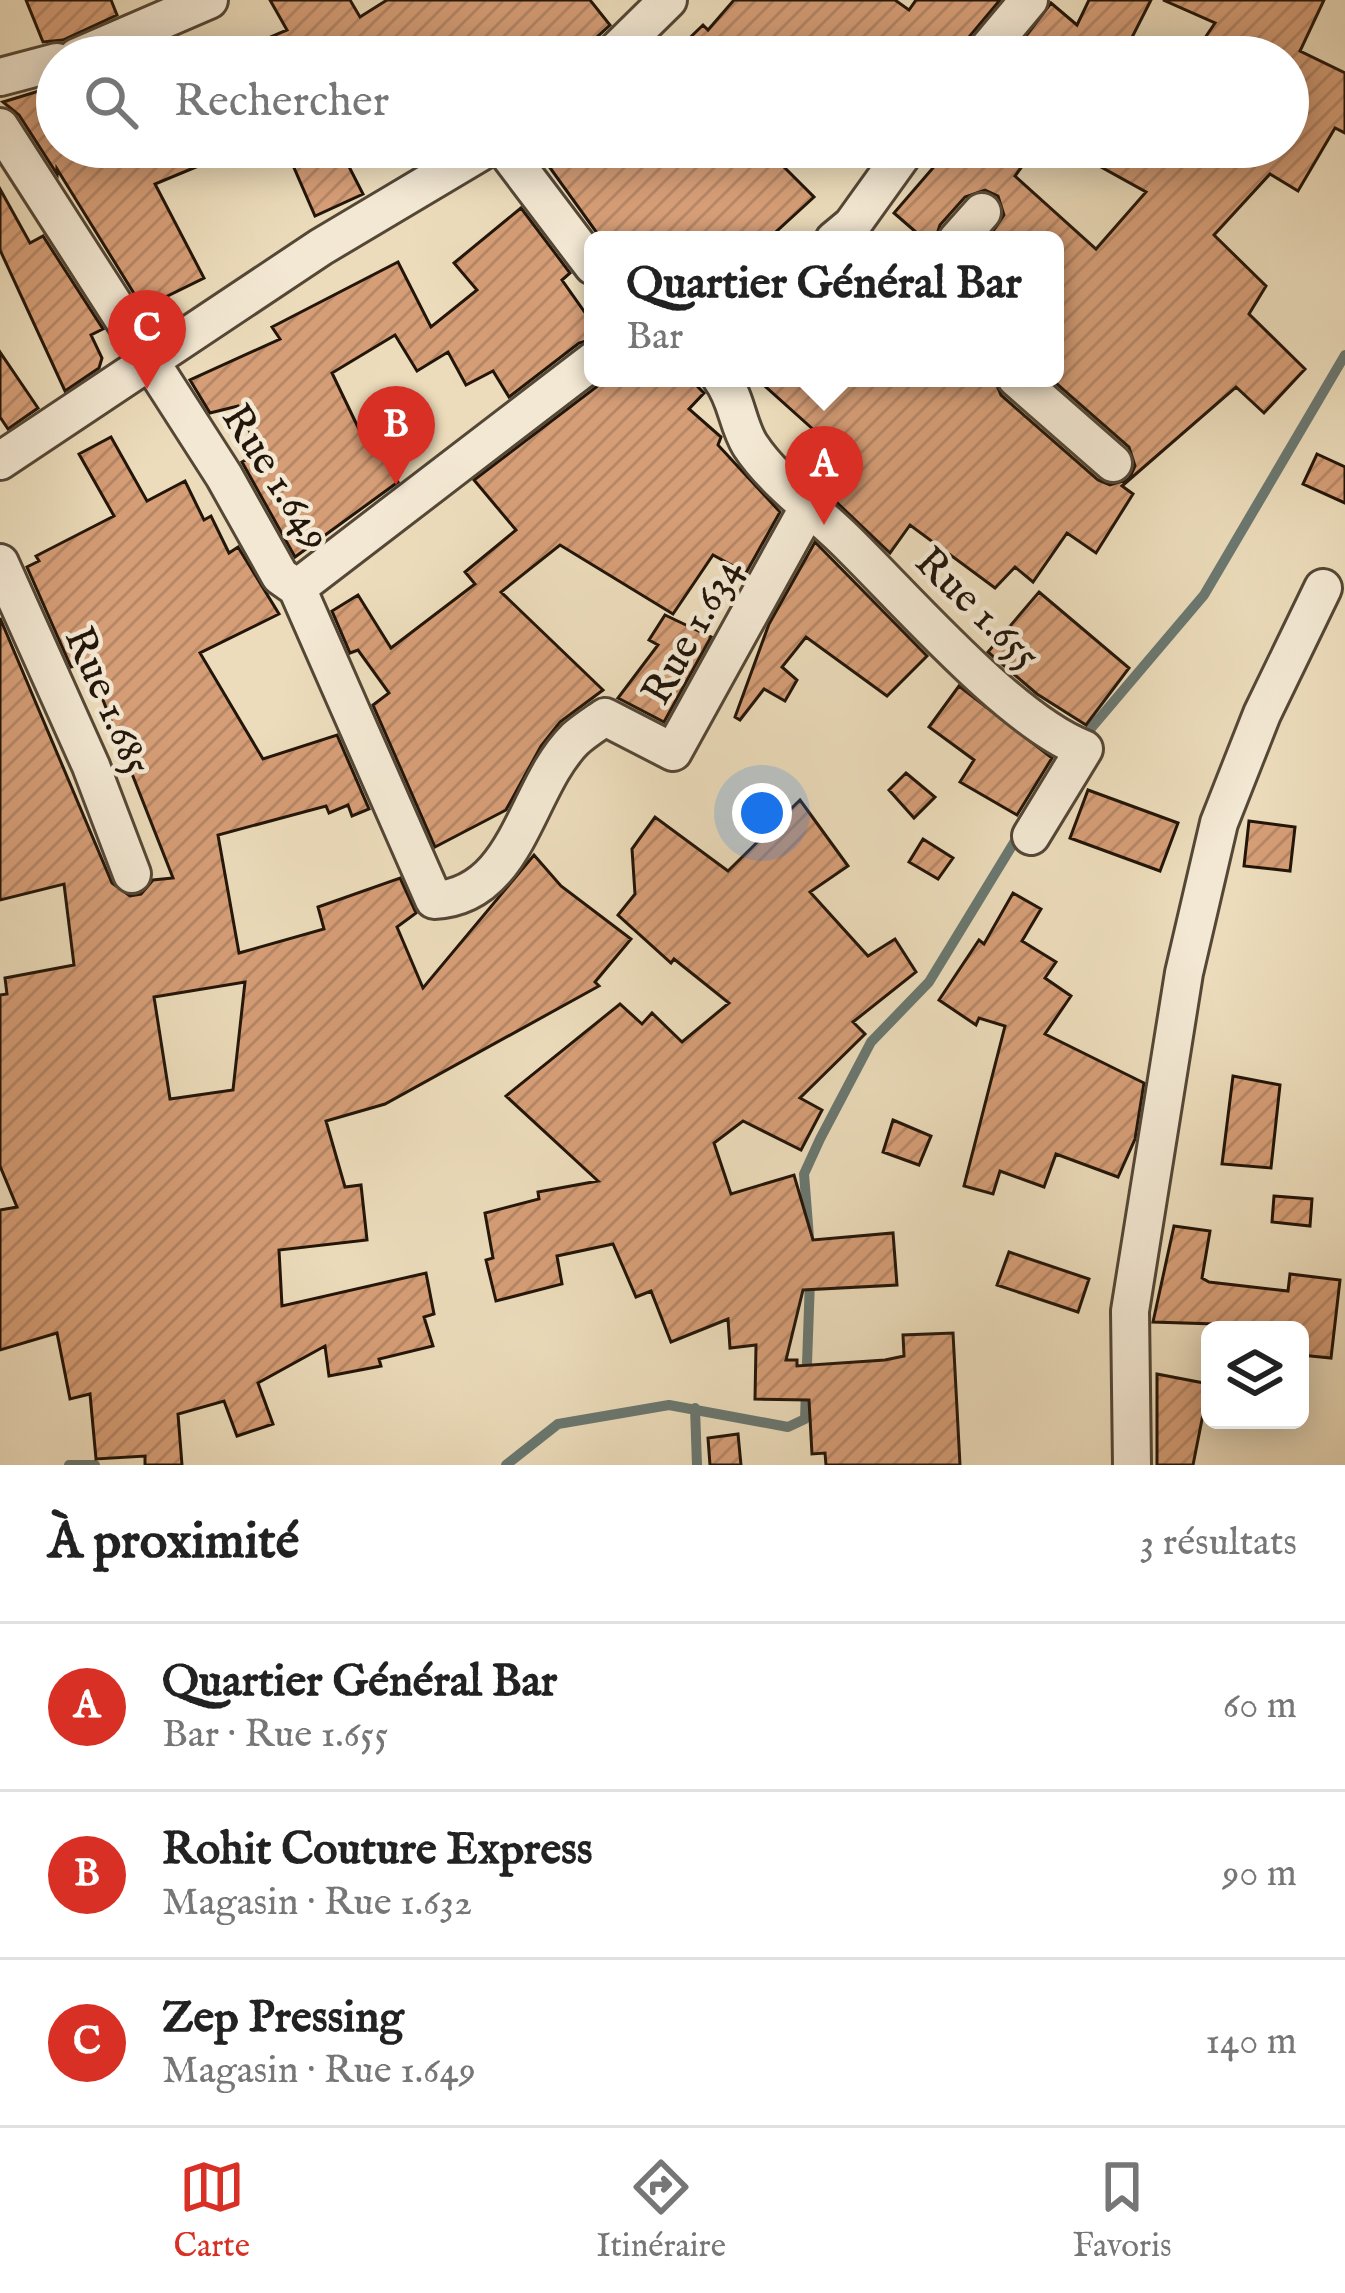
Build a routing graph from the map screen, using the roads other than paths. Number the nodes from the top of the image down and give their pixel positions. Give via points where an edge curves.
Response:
1 (209, 0) edge
2 (668, 0) edge
3 (1029, 0) edge
4 (125, 36) edge
5 (631, 36) edge
6 (999, 36) edge
7 (36, 68) edge
8 (0, 77) edge
9 (0, 127) edge
10 (454, 168) edge
11 (519, 168) edge
12 (895, 168) edge
13 (982, 212) dead end
14 (856, 231) edge
15 (965, 231) edge
16 (584, 254) edge
17 (151, 362) junction
18 (584, 368) edge
19 (726, 387) edge
20 (1026, 387) edge
21 (0, 461) edge
22 (1113, 464) dead end
23 (809, 506) junction
24 (0, 563) edge
25 (297, 588) junction
26 (1323, 588) dead end
27 (1030, 836) dead end
28 (133, 874) dead end
29 (434, 900) joint
30 (1132, 1465) edge

1 - 4 street
2 - 5 street
3 - 6 street
7 - 8 street
9 - 17 street, Rue 1.649
10 - 17 street
11 - 16 street
12 - 14 street
13 - 15 street
17 - 21 street
17 - 25 street, Rue 1.649 via 280,576
18 - 25 street
19 - 23 street, Rue 1.655 via 751,447
20 - 22 street
23 - 27 street, Rue 1.655 via 1013,704 1054,738 1084,749
23 - 29 street, Rue 1.634 via 673,752 605,717 573,741 513,852 457,899
24 - 28 street, Rue 1.685
25 - 29 street, Rue 1.649
26 - 30 street via 1219,824 1184,974 1130,1311

